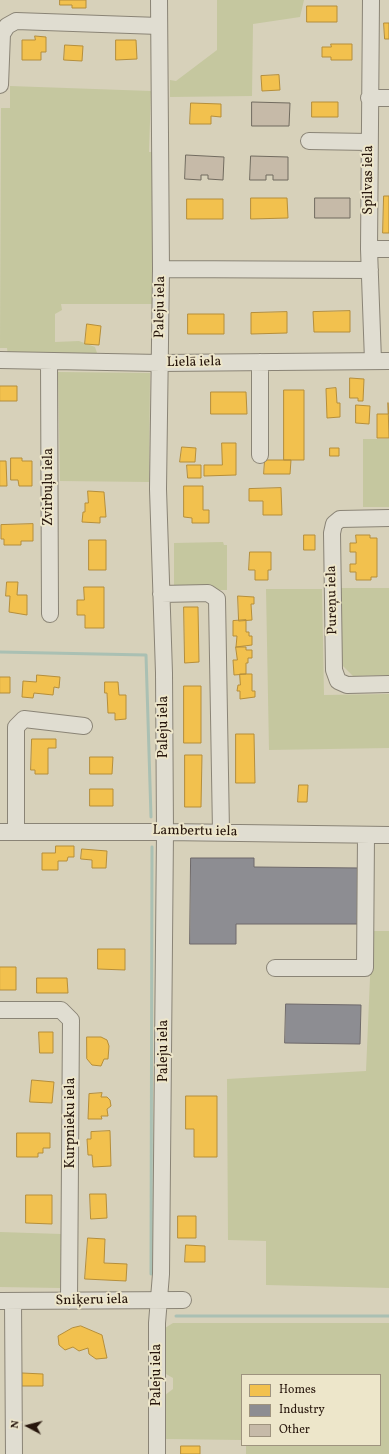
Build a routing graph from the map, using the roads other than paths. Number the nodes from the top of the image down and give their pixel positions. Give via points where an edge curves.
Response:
1 (159, 0) edge
2 (371, 0) edge
3 (159, 26) junction
4 (0, 85) edge
5 (370, 98) junction
6 (389, 98) edge
7 (309, 141) dead end
8 (368, 142) junction
9 (369, 249) junction
10 (389, 249) edge
11 (161, 269) junction
12 (370, 270) junction
13 (0, 360) edge
14 (49, 361) junction
15 (373, 361) junction
16 (389, 361) edge
17 (260, 362) junction
18 (160, 363) junction
19 (260, 455) dead end
20 (389, 518) edge
21 (161, 594) junction
22 (50, 614) dead end
23 (389, 684) edge
24 (84, 726) dead end
25 (8, 832) edge
26 (165, 832) junction
27 (221, 832) junction
28 (389, 835) edge
29 (366, 836) junction
30 (275, 968) dead end
31 (0, 1010) edge
32 (159, 1300) junction
33 (183, 1300) dead end
34 (7, 1301) edge
35 (69, 1301) junction
36 (14, 1454) edge
37 (157, 1454) edge

1 - 3 street, Paleju iela
2 - 5 street, Spilvas iela
3 - 4 street via 16,21 7,26 2,34
3 - 11 street, Paleju iela
5 - 6 street
5 - 8 street, Spilvas iela
7 - 8 street
8 - 9 street, Spilvas iela
9 - 10 street
9 - 12 street, Spilvas iela
11 - 12 street
11 - 18 street, Paleju iela
12 - 15 street, Spilvas iela
13 - 14 street, Lielā iela
14 - 18 street, Lielā iela
14 - 22 street, Zvirbuļu iela
15 - 16 street, Lielā iela
15 - 17 street, Lielā iela
17 - 18 street, Lielā iela
17 - 19 street
18 - 21 street, Paleju iela via 158,489
20 - 23 street, Pureņu iela via 340,519 334,524 332,540 336,676 338,681 347,685
21 - 26 street, Paleju iela
21 - 27 street via 208,593 217,599
24 - 25 street via 24,719 16,727
25 - 26 street, Lambertu iela
26 - 27 street, Lambertu iela
26 - 32 street, Paleju iela via 162,1259
27 - 29 street, Lambertu iela
28 - 29 street, Lambertu iela
29 - 30 street via 365,968
31 - 35 street, Kurpnieku iela via 61,1010 72,1020
32 - 33 street, Sniķeru iela
32 - 35 street, Sniķeru iela
32 - 37 street, Paleju iela via 157,1323 164,1384
34 - 35 street, Sniķeru iela
34 - 36 street

